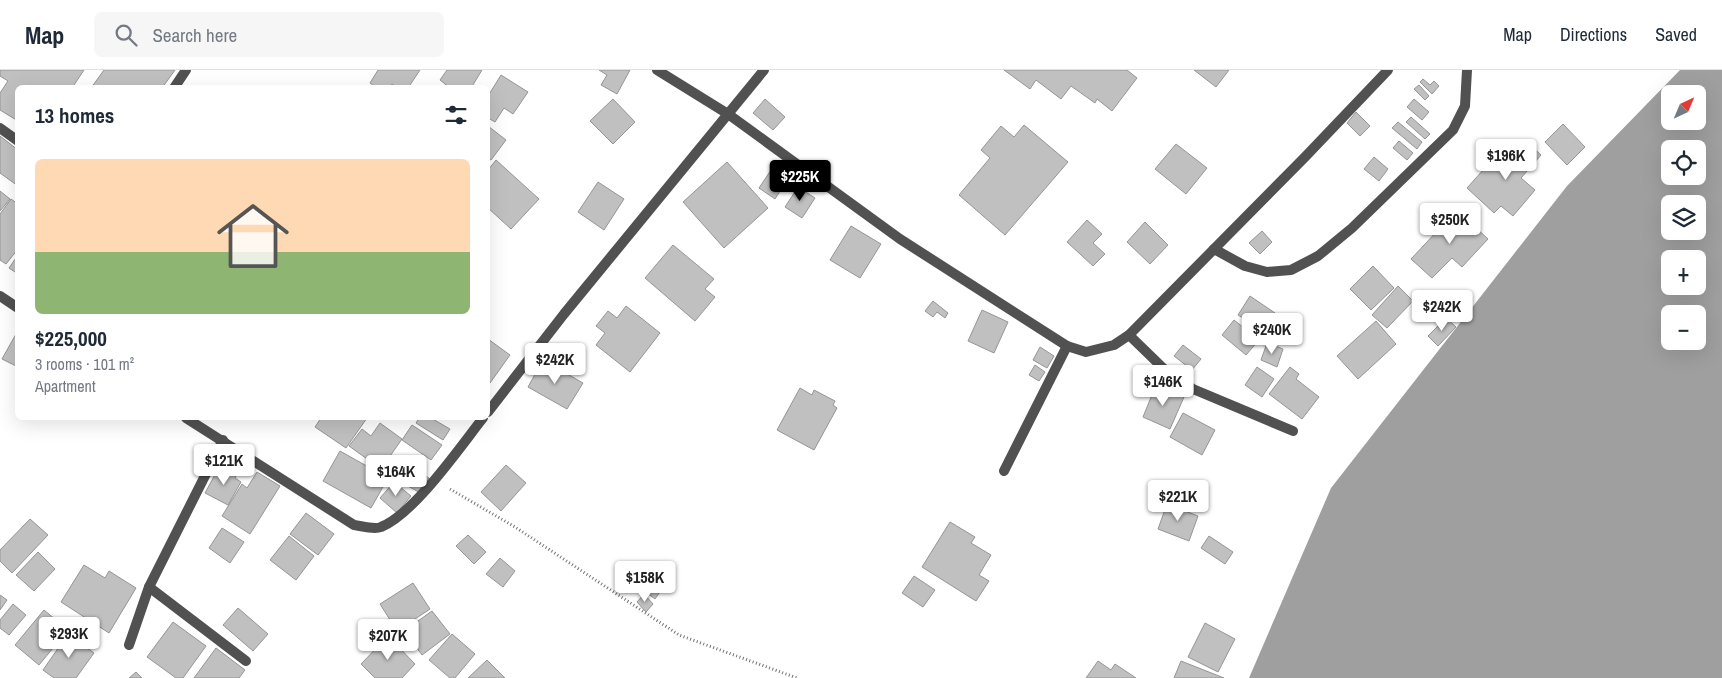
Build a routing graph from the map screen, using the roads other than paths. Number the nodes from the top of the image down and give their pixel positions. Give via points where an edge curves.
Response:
1 (186, 70) edge
2 (658, 70) edge
3 (764, 70) edge
4 (1388, 70) edge
5 (1467, 70) edge
6 (176, 85) edge
7 (728, 114) junction
8 (0, 128) edge
9 (15, 139) edge
10 (1214, 249) junction
11 (0, 296) edge
12 (15, 306) edge
13 (1129, 335) junction
14 (1068, 346) junction
15 (490, 409) edge
16 (189, 420) edge
17 (481, 420) edge
18 (1293, 431) dead end
19 (223, 440) junction
20 (1004, 471) dead end
21 (149, 587) junction
22 (129, 645) dead end
23 (246, 661) dead end

1 - 6 street
2 - 7 street
3 - 7 street
4 - 10 street
5 - 10 street via 1465,106 1453,130 1352,228 1318,256 1292,270 1268,272 1245,266
7 - 14 street via 900,239
7 - 15 street
8 - 9 street
10 - 13 street
11 - 12 street
13 - 14 street via 1114,345 1086,352
13 - 18 street via 1162,368 1193,389
14 - 20 street
16 - 19 street
17 - 19 street via 404,513 379,528 354,525
19 - 21 street
21 - 22 street
21 - 23 street

